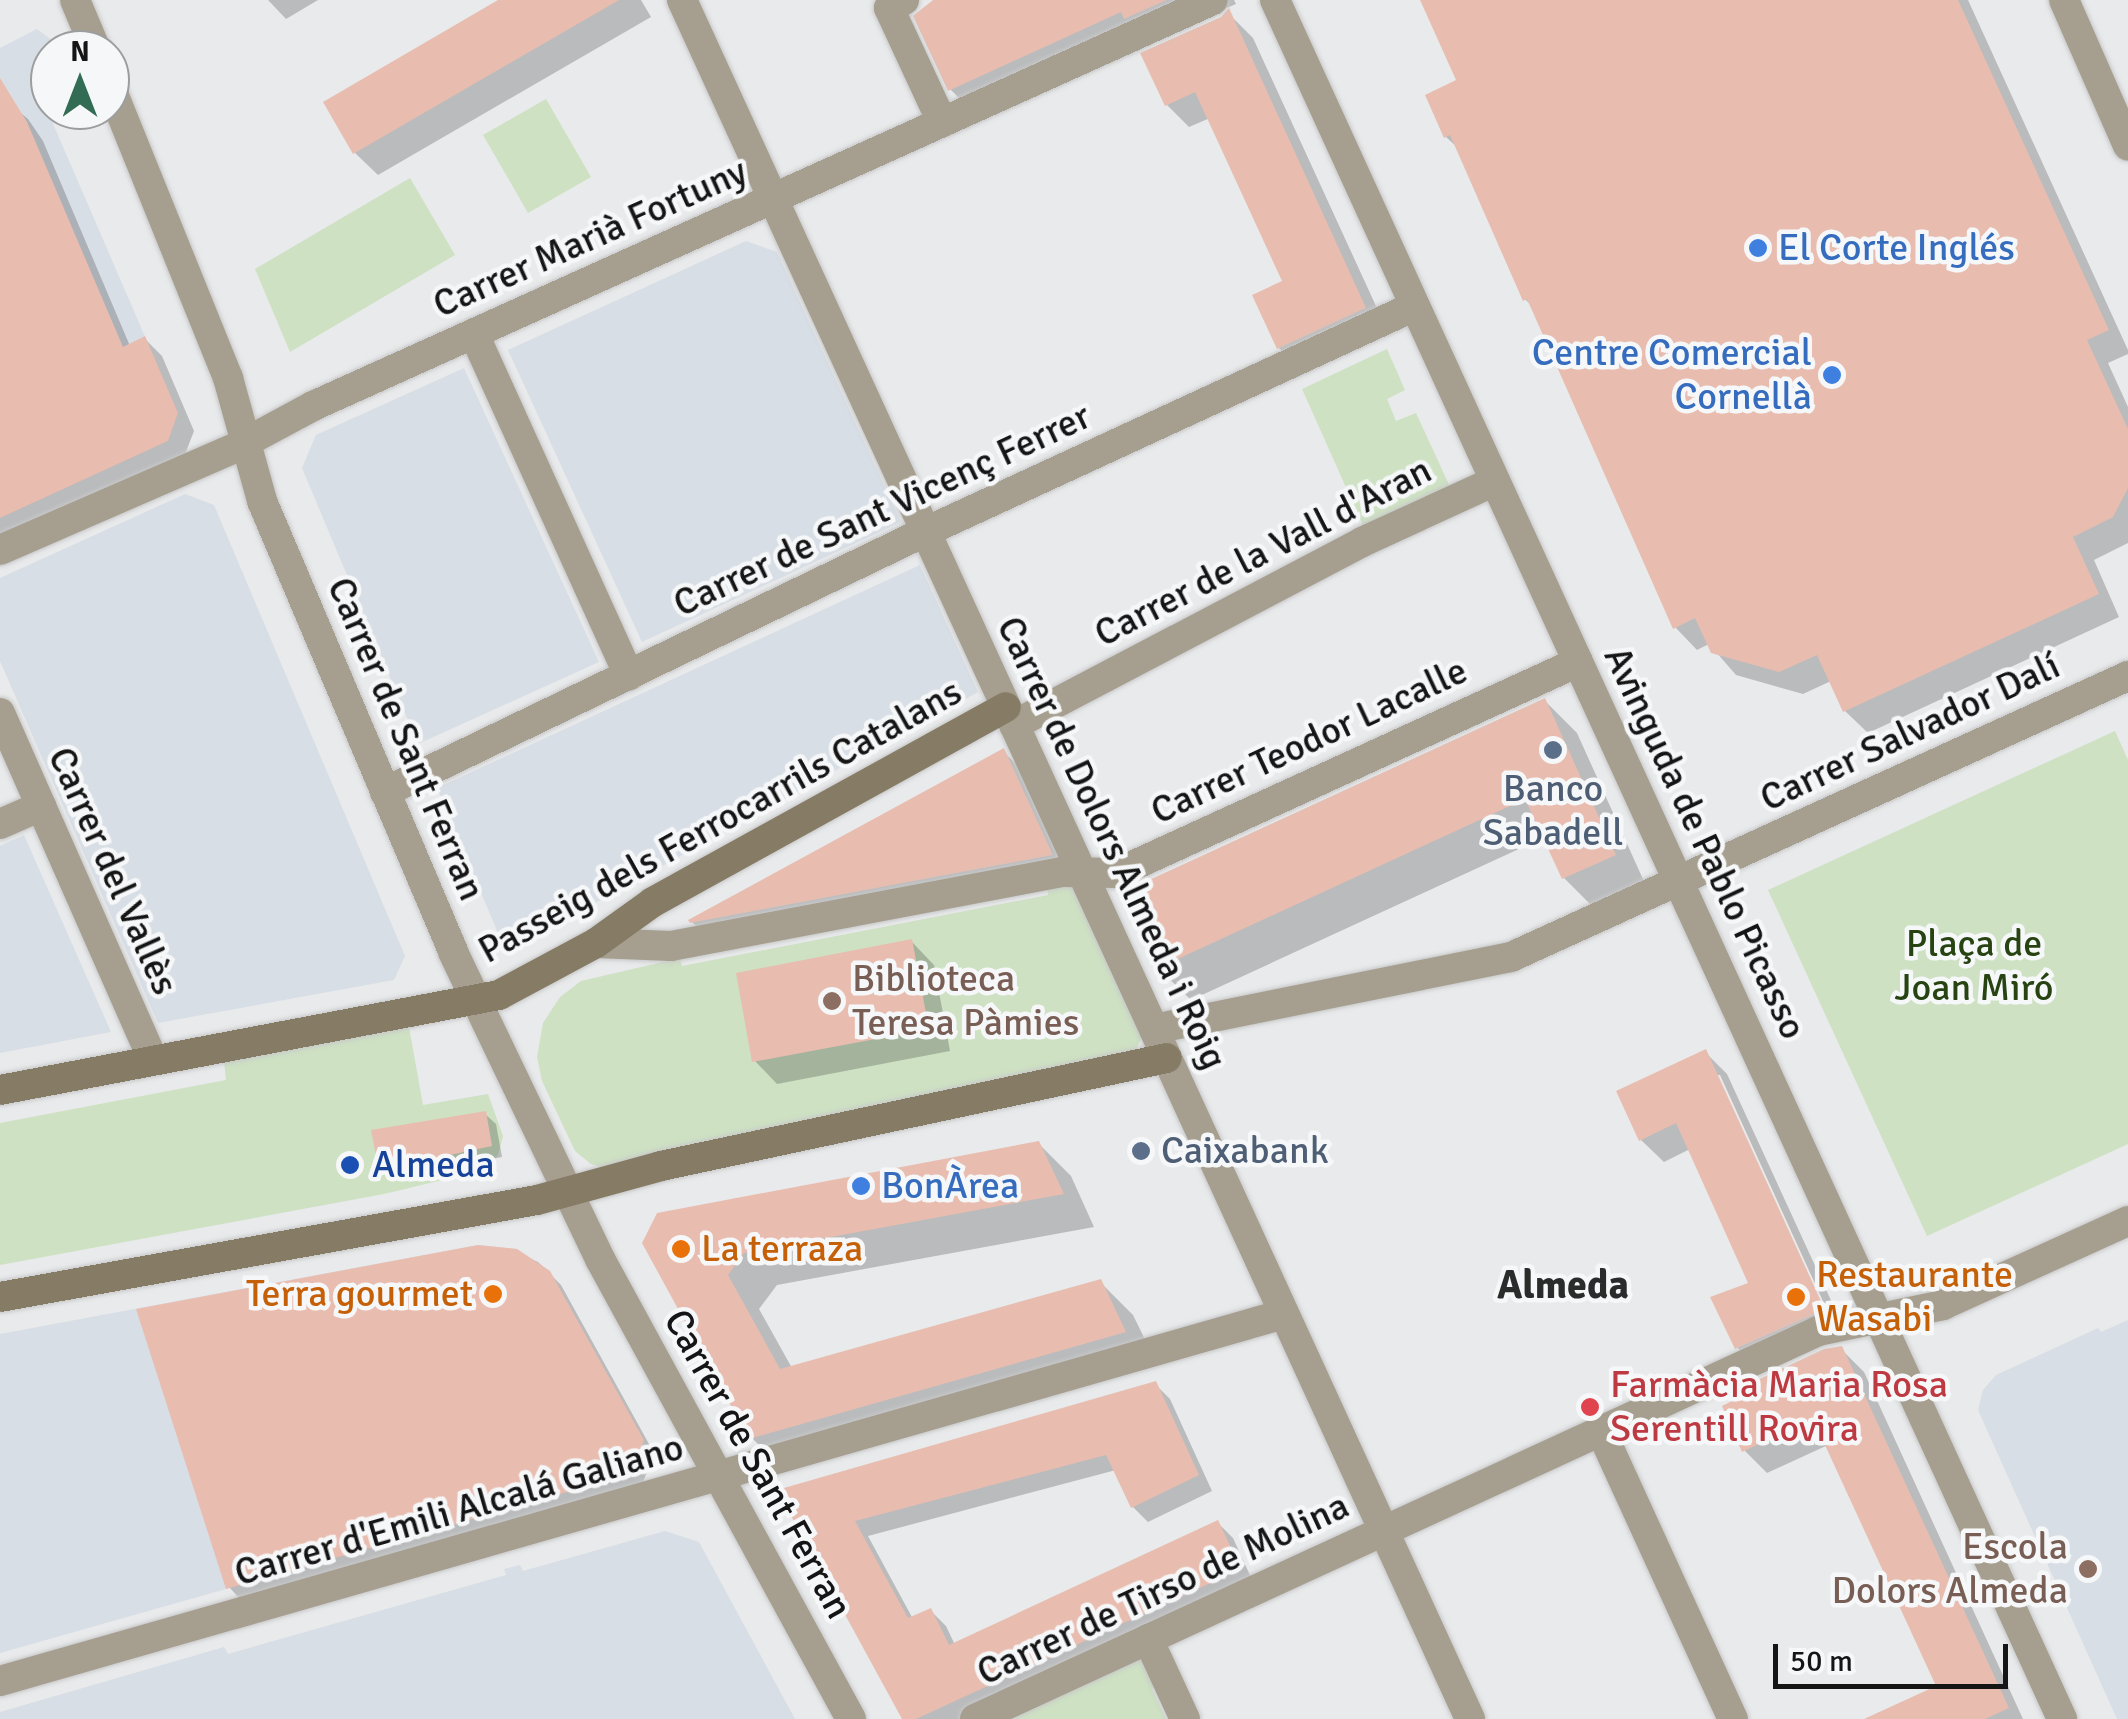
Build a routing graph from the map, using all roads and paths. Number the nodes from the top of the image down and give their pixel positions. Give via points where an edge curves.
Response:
1 (75, 0) edge
2 (682, 0) edge
3 (904, 0) edge
4 (1213, 0) edge
5 (1275, 0) edge
6 (2064, 0) edge
7 (88, 30) edge
8 (942, 122) junction
9 (128, 130) edge
10 (2128, 146) edge
11 (773, 199) junction
12 (1415, 306) junction
13 (474, 334) junction
14 (246, 440) junction
15 (1495, 481) junction
16 (926, 532) junction
17 (0, 550) edge
18 (1578, 662) junction
19 (630, 674) junction
20 (2128, 676) edge
21 (0, 713) edge
22 (1010, 716) junction
23 (386, 792) junction
24 (41, 806) junction
25 (0, 824) edge
26 (1082, 873) junction
27 (1679, 882) junction
28 (596, 942) junction
29 (476, 999) junction
30 (1154, 1028) junction
31 (1167, 1058) junction
32 (153, 1060) junction
33 (0, 1090) edge
34 (568, 1190) junction
35 (2128, 1221) edge
36 (0, 1297) edge
37 (1284, 1314) junction
38 (1878, 1316) junction
39 (1601, 1431) junction
40 (720, 1478) junction
41 (1384, 1531) junction
42 (1148, 1639) junction
43 (0, 1681) edge
44 (2053, 1716) edge
45 (851, 1719) edge
46 (975, 1719) edge
47 (1184, 1719) edge
48 (1470, 1719) edge
49 (1733, 1719) edge

1 - 7 street
2 - 11 street, Carrer de Dolors Almeda i Roig
3 - 8 street via 889,8
4 - 8 street, Carrer Marià Fortuny
5 - 12 street, Avinguda de Pablo Picasso
6 - 10 street
8 - 11 street, Carrer Marià Fortuny
9 - 14 street, Carrer de Sant Ferran via 228,378
11 - 13 street, Carrer Marià Fortuny
11 - 16 street, Carrer de Dolors Almeda i Roig
12 - 15 street, Avinguda de Pablo Picasso
12 - 16 street, Carrer de Sant Vicenç Ferrer
13 - 14 street, Carrer Marià Fortuny
13 - 19 street
14 - 17 street, Carrer Marià Fortuny
14 - 23 street, Carrer de Sant Ferran via 262,502
15 - 18 street, Avinguda de Pablo Picasso
15 - 22 street, Carrer de la Vall d'Aran
16 - 19 street, Carrer de Sant Vicenç Ferrer
16 - 22 street, Carrer de Dolors Almeda i Roig
18 - 26 street, Carrer Teodor Lacalle via 1116,873
18 - 27 street, Avinguda de Pablo Picasso
19 - 23 street, Carrer de Sant Vicenç Ferrer
20 - 27 street, Carrer Salvador Dalí
21 - 24 street, Carrer del Vallès
22 - 26 street, Carrer de Dolors Almeda i Roig
22 - 28 street, Passeig dels Ferrocarrils Catalans via 653,902
23 - 29 street, Carrer de Sant Ferran
24 - 25 street
24 - 32 street, Carrer del Vallès
26 - 28 street, Carrer Teodor Lacalle via 671,946
26 - 30 street, Carrer de Dolors Almeda i Roig
27 - 30 street, Carrer Salvador Dalí via 1511,957
27 - 38 street, Avinguda de Pablo Picasso
28 - 29 street, Passeig dels Ferrocarrils Catalans via 498,995
29 - 32 street, Passeig dels Ferrocarrils Catalans
29 - 34 street, Carrer de Sant Ferran
30 - 31 street, Carrer de Dolors Almeda i Roig
31 - 34 street
31 - 37 street, Carrer de Dolors Almeda i Roig
32 - 33 street, Passeig dels Ferrocarrils Catalans
34 - 36 street
34 - 40 street, Carrer de Sant Ferran
35 - 38 street, Carrer de Tirso de Molina via 1943,1306
37 - 40 street, Carrer d'Emili Alcalá Galiano
37 - 41 street, Carrer de Dolors Almeda i Roig
38 - 39 street, Carrer de Tirso de Molina via 1834,1324
38 - 44 street, Avinguda de Pablo Picasso
39 - 41 street, Carrer de Tirso de Molina
39 - 49 street
40 - 43 street, Carrer d'Emili Alcalá Galiano
40 - 45 street, Carrer de Sant Ferran
41 - 42 street, Carrer de Tirso de Molina
41 - 48 street, Carrer de Dolors Almeda i Roig
42 - 46 street, Carrer de Tirso de Molina
42 - 47 street

